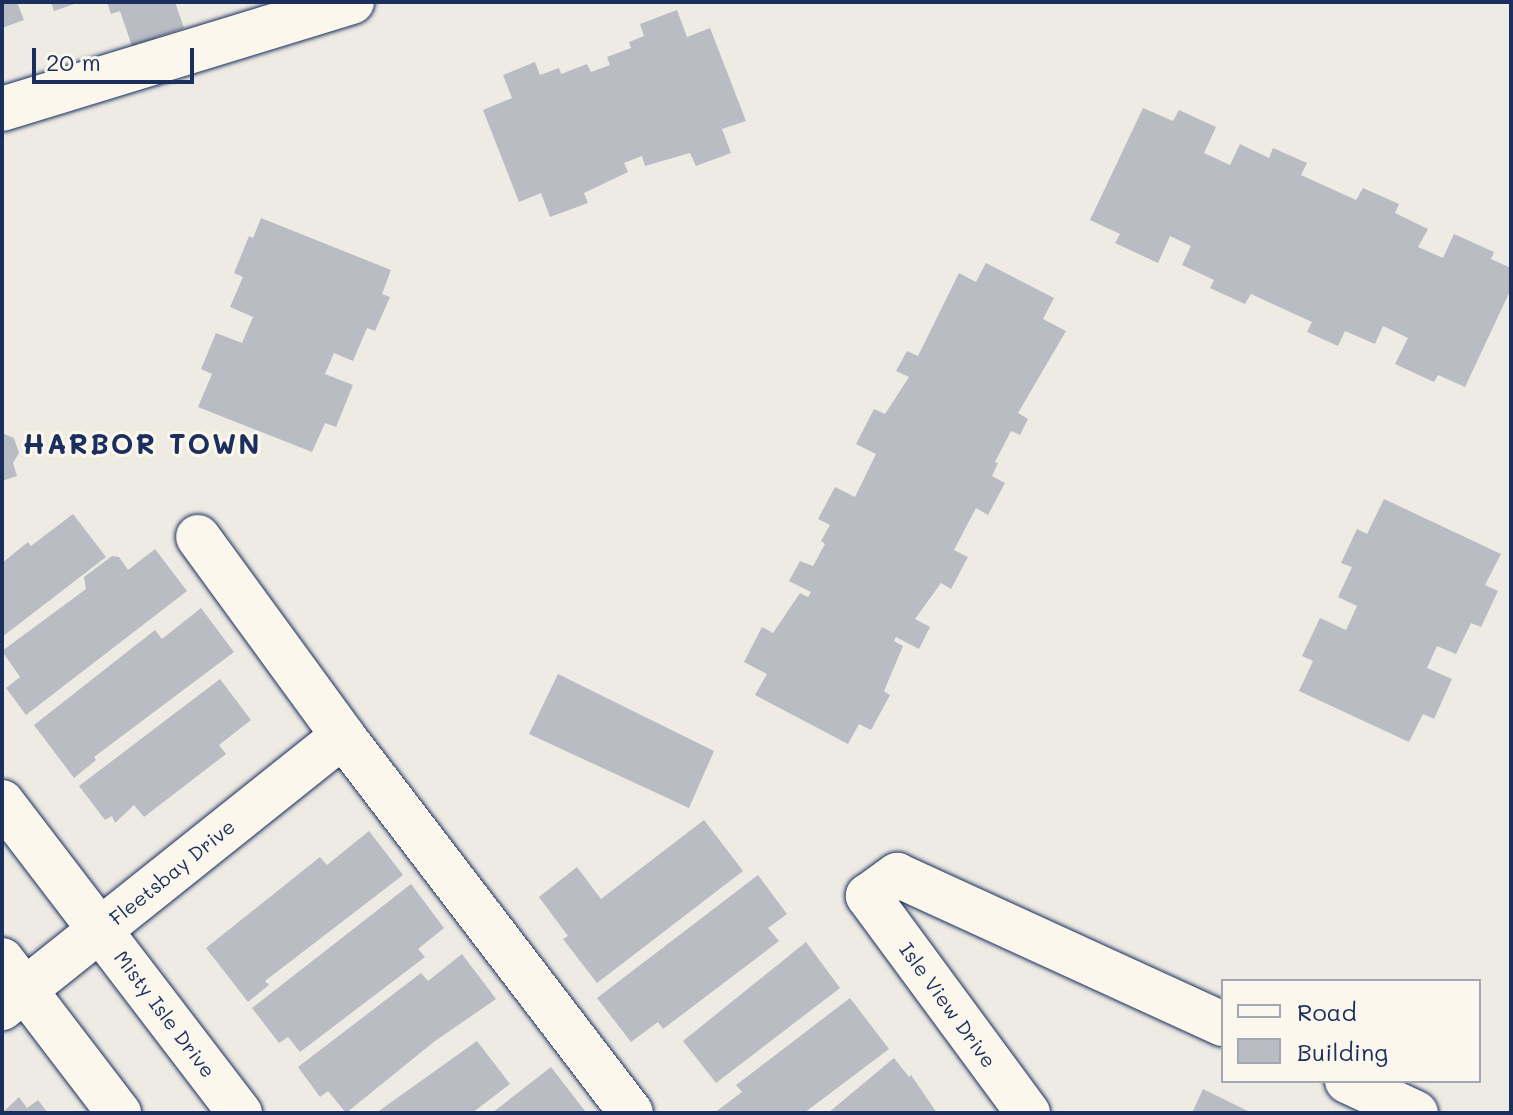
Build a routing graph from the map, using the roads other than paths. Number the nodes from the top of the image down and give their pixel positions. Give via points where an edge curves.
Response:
1 (352, 2) edge
2 (2, 109) edge
3 (198, 537) dead end
4 (343, 736) junction
5 (2, 802) edge
6 (100, 929) junction
7 (10, 986) edge
8 (1221, 1023) edge
9 (1351, 1083) edge
10 (119, 1113) edge
11 (240, 1113) edge
12 (631, 1113) edge
13 (1028, 1113) edge
14 (1416, 1113) edge

1 - 2 street
3 - 4 street
4 - 6 street, Fleetsbay Drive
4 - 12 street
5 - 6 street, Misty Isle Drive
6 - 7 street, Fleetsbay Drive
6 - 11 street, Misty Isle Drive
7 - 10 street
8 - 13 street, Isle View Drive via 897,875 868,896
9 - 14 street

